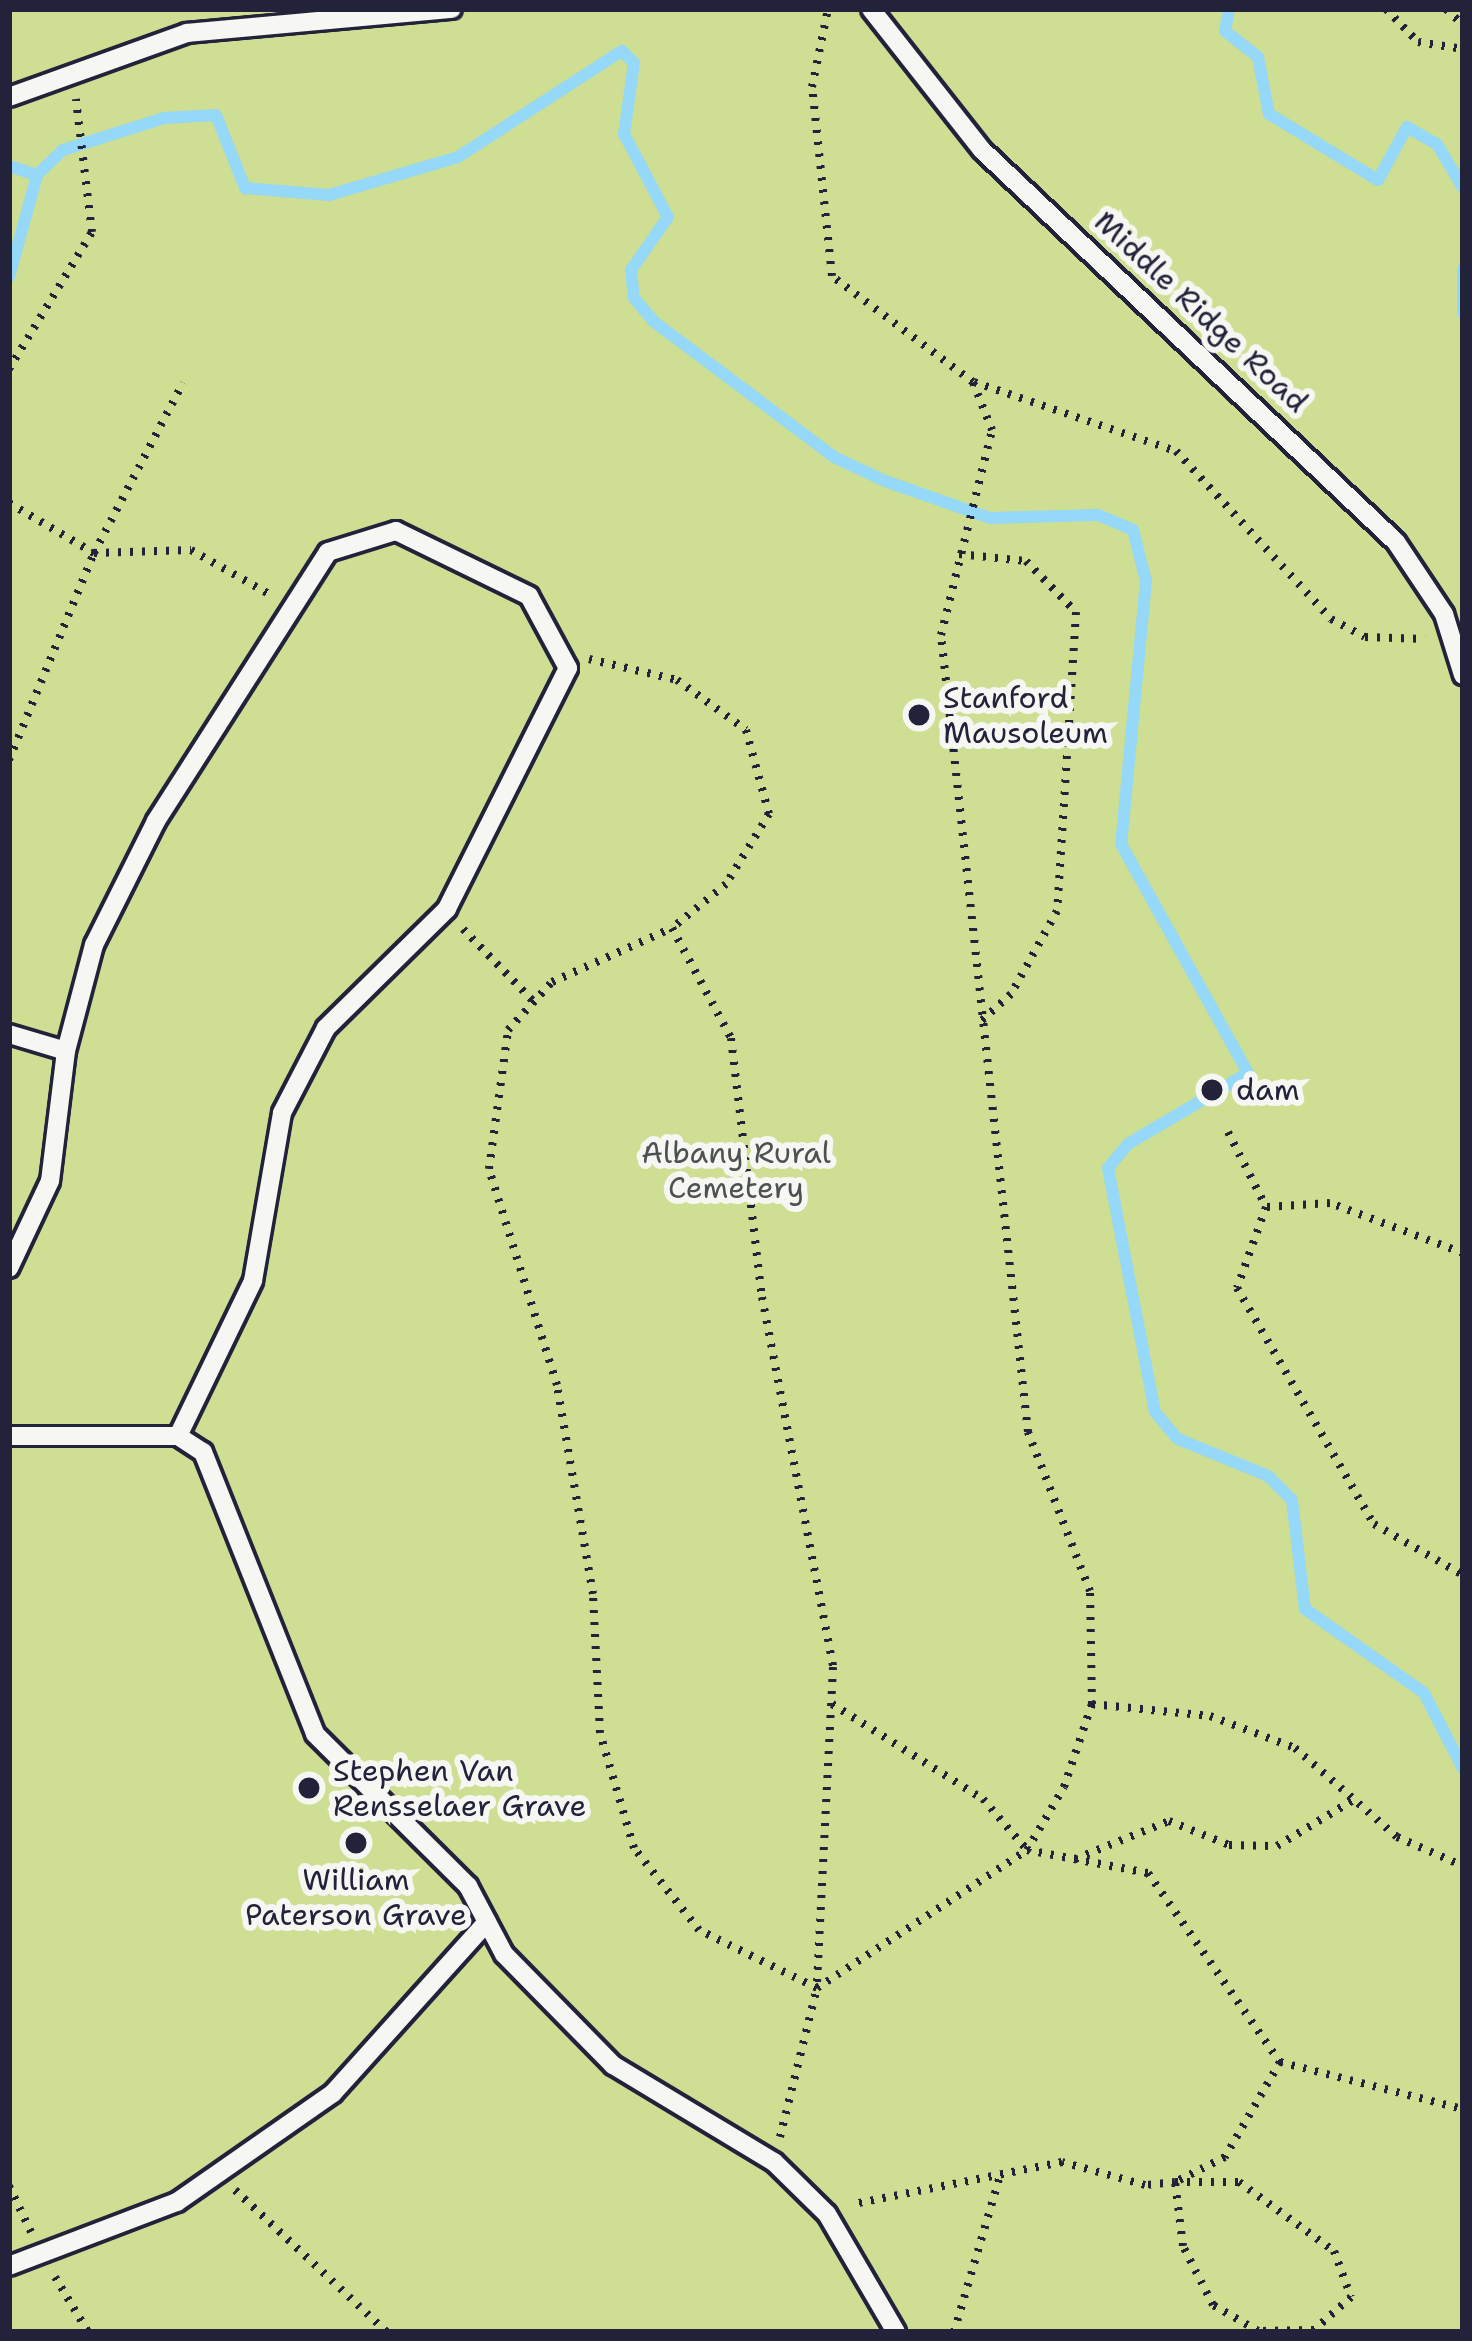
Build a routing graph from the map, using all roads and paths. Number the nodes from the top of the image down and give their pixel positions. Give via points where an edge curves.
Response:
1 (452, 9) edge
2 (828, 9) edge
3 (871, 9) edge
4 (1386, 9) edge
5 (1446, 9) edge
6 (1463, 25) edge
7 (1463, 49) edge
8 (9, 97) edge
9 (83, 120) dead end
10 (9, 369) edge
11 (183, 382) dead end
12 (973, 382) junction
13 (9, 503) edge
14 (94, 553) junction
15 (959, 554) junction
16 (288, 614) junction
17 (1452, 636) junction
18 (568, 668) junction
19 (1463, 675) edge
20 (9, 760) edge
21 (447, 909) junction
22 (672, 928) junction
23 (533, 1001) junction
24 (978, 1024) junction
25 (9, 1034) edge
26 (66, 1051) junction
27 (1228, 1132) dead end
28 (1266, 1207) junction
29 (1463, 1252) edge
30 (9, 1268) edge
31 (9, 1436) edge
32 (178, 1436) junction
33 (1463, 1575) edge
34 (831, 1703) junction
35 (1092, 1704) junction
36 (1355, 1799) junction
37 (1027, 1850) junction
38 (1075, 1859) junction
39 (1463, 1866) edge
40 (487, 1922) junction
41 (817, 1988) junction
42 (1280, 2062) junction
43 (1463, 2109) edge
44 (774, 2162) junction
45 (1002, 2171) junction
46 (219, 2173) junction
47 (1175, 2182) junction
48 (827, 2214) junction
49 (9, 2266) edge
50 (387, 2332) edge
51 (896, 2332) edge
52 (954, 2332) edge

1 - 8 lane via 187,33
2 - 12 path via 812,87 832,276
3 - 17 lane, Middle Ridge Road via 982,150 1372,515
4 - 7 path via 1418,42
5 - 6 path
9 - 10 path via 92,232
11 - 14 path
12 - 15 path via 992,430
12 - 17 path via 1176,451 1238,507 1298,591 1348,629 1383,640
13 - 14 path
14 - 16 path via 191,550 262,586
14 - 20 path
15 - 24 path via 941,635
15 - 24 path via 1026,562 1076,612 1057,911 1011,994
16 - 18 lane via 328,552 397,531 529,596
16 - 26 lane via 104,924
17 - 19 lane, Middle Ridge Road
18 - 21 lane
18 - 22 path via 603,654 676,680 746,730 769,814 726,884
21 - 23 path
21 - 32 lane via 326,1028 282,1113 253,1281
22 - 23 path
22 - 34 path via 731,1038
23 - 41 path via 508,1030 489,1169 557,1385 605,1752 634,1848 699,1930
24 - 35 path via 1028,1432 1090,1591
25 - 26 lane
26 - 30 lane via 50,1181
27 - 28 path
28 - 29 path via 1330,1203
28 - 33 path via 1237,1288 1374,1524
31 - 32 lane
32 - 40 lane via 213,1473 316,1734 468,1886
34 - 37 path via 983,1799
34 - 41 path
35 - 36 path via 1210,1716 1295,1748
35 - 37 path via 1064,1787
36 - 38 path via 1276,1846 1229,1845 1169,1821
36 - 39 path via 1397,1837
37 - 38 path
37 - 41 path
38 - 42 path via 1148,1873
40 - 44 lane via 504,1954 613,2065
40 - 46 lane via 333,2093
41 - 44 path
42 - 43 path
42 - 47 path via 1226,2157
44 - 48 lane
45 - 47 path via 1062,2162 1145,2186
45 - 48 path
45 - 52 path
46 - 49 lane via 177,2202
46 - 50 path
47 - 47 path via 1239,2182 1334,2251 1351,2297 1314,2330 1258,2331 1214,2305 1183,2246
48 - 51 lane

